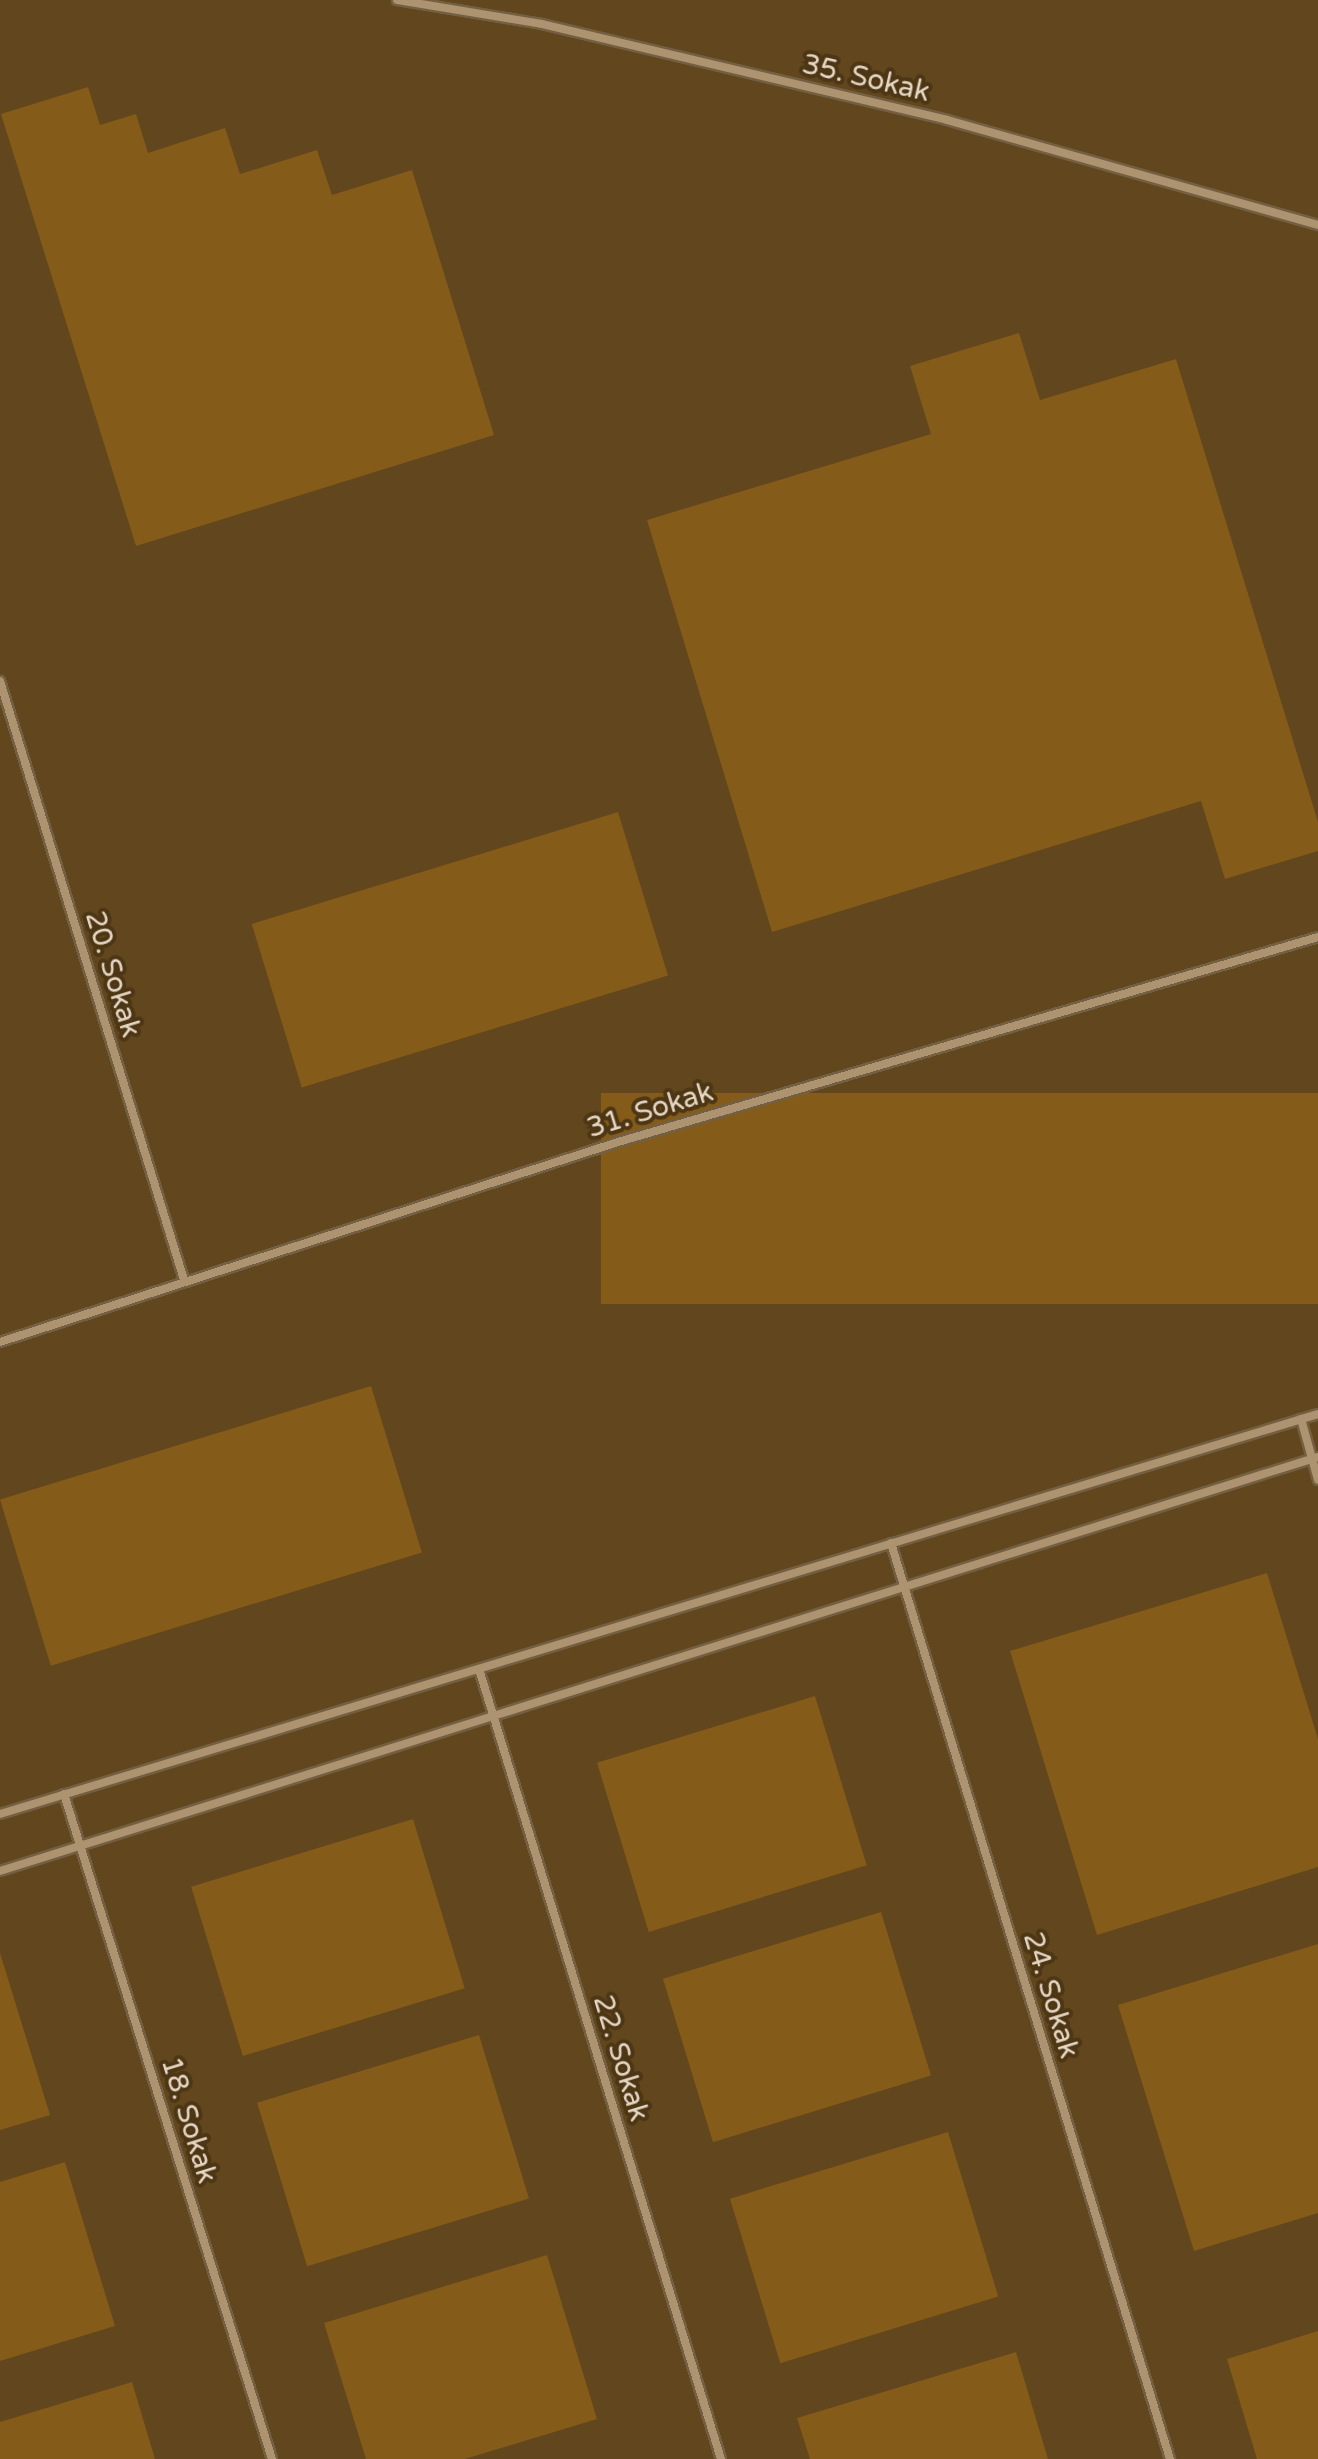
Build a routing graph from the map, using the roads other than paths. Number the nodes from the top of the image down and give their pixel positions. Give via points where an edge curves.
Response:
1 (397, 0) edge
2 (1318, 225) edge
3 (0, 681) edge
4 (1318, 937) edge
5 (184, 1280) junction
6 (0, 1342) edge
7 (1318, 1414) edge
8 (1301, 1419) junction
9 (1315, 1458) edge
10 (1318, 1480) edge
11 (891, 1543) junction
12 (904, 1587) junction
13 (479, 1669) junction
14 (493, 1716) junction
15 (64, 1794) junction
16 (0, 1814) edge
17 (80, 1846) junction
18 (0, 1871) edge
19 (272, 2459) edge
20 (721, 2459) edge
21 (1170, 2459) edge

1 - 2 street, 35. Sokak via 542,24 947,120
3 - 5 street, 20. Sokak
4 - 5 street, 31. Sokak via 633,1138
5 - 6 street, 31. Sokak
7 - 8 street
8 - 9 street
8 - 11 street
9 - 10 street
9 - 12 street
11 - 12 street, 24. Sokak
11 - 13 street
12 - 14 street
12 - 21 street, 24. Sokak
13 - 14 street, 22. Sokak
13 - 15 street
14 - 17 street
14 - 20 street, 22. Sokak
15 - 16 street
15 - 17 street, 18. Sokak
17 - 18 street
17 - 19 street, 18. Sokak

